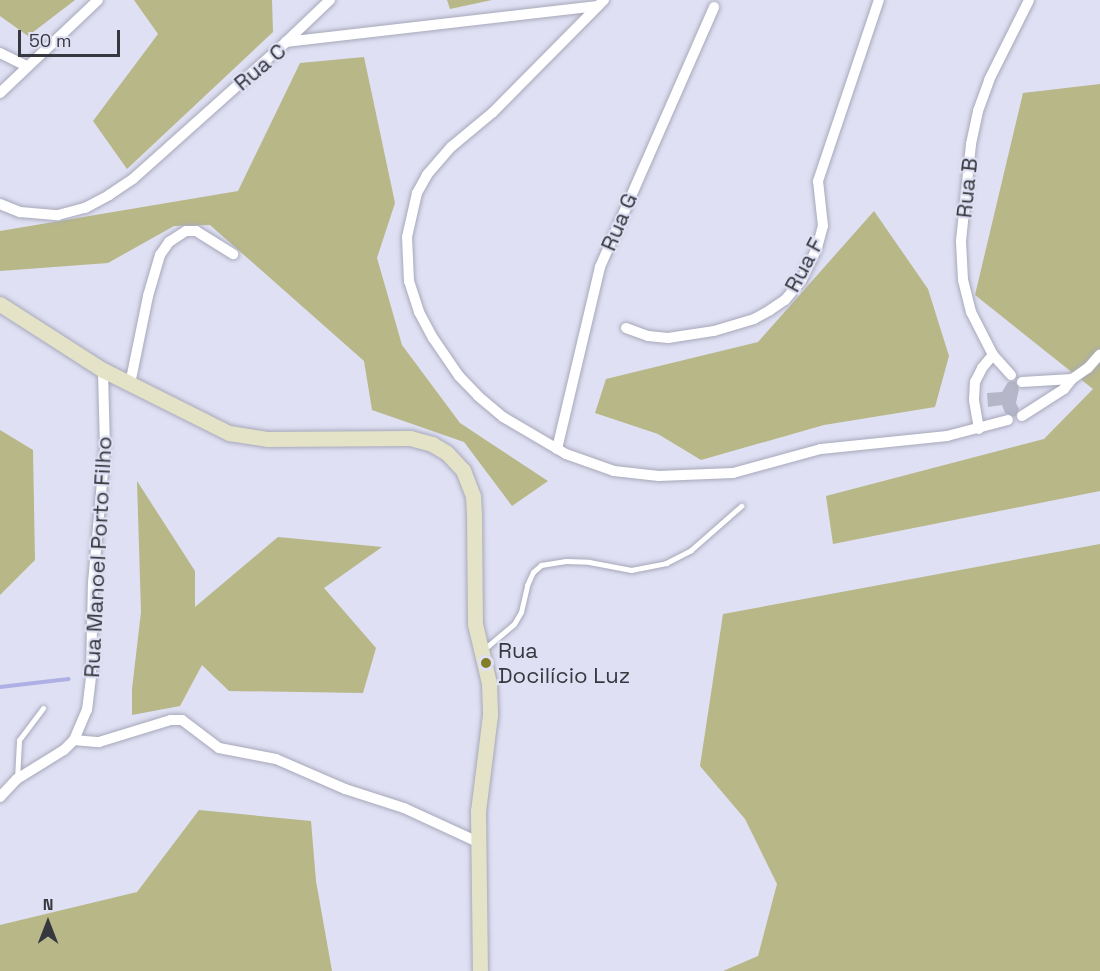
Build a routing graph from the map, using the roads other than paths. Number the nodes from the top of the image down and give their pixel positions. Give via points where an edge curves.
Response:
1 (98, 0) edge
2 (330, 0) edge
3 (879, 0) edge
4 (1029, 0) edge
5 (601, 3) edge
6 (714, 7) dead end
7 (286, 42) junction
8 (0, 52) edge
9 (27, 66) junction
10 (0, 93) edge
11 (0, 204) edge
12 (232, 254) dead end
13 (0, 304) edge
14 (626, 328) dead end
15 (1100, 354) edge
16 (993, 355) junction
17 (103, 370) junction
18 (1011, 375) dead end
19 (1072, 379) junction
20 (1022, 382) dead end
21 (130, 384) junction
22 (1022, 416) dead end
23 (1008, 420) dead end
24 (979, 429) junction
25 (557, 449) junction
26 (741, 506) dead end
27 (482, 651) junction
28 (43, 708) dead end
29 (74, 740) junction
30 (17, 779) junction
31 (0, 797) edge
32 (478, 842) junction
33 (480, 971) edge

1 - 9 street
2 - 7 street
3 - 14 street, Rua F via 818,181 823,226 801,281 770,310 714,332 668,338
4 - 16 street, Rua B via 978,111 961,241 963,280 971,312
5 - 7 street, Rua C
5 - 25 street via 492,113 451,147 427,175 417,193 407,237 409,281 419,312 444,356 478,396 503,417
6 - 25 street, Rua G via 600,267
7 - 11 street, Rua C via 133,179 110,195 85,208 58,215 20,213
8 - 9 street
9 - 10 street
12 - 21 street via 196,231 186,231 169,242 160,255 148,296
13 - 17 main road
15 - 19 street
16 - 18 street, Rua B
16 - 24 street via 975,382
17 - 21 main road
17 - 29 street, Rua Manoel Porto Filho via 105,448 93,583 90,694
19 - 20 street
19 - 22 street via 1064,389
21 - 27 main road via 240,436 285,440 402,437 432,444 447,453 463,470 472,496 474,611
23 - 24 street
24 - 25 street via 947,436 837,446 733,473 706,475 659,476 614,471
26 - 27 lane via 691,550 666,563 631,570 589,562 541,566 533,572 514,624
27 - 32 main road via 490,715
28 - 30 lane via 19,740
29 - 30 street
29 - 32 street via 99,742 182,720 219,748 276,759 345,789 404,808
30 - 31 street
32 - 33 main road

